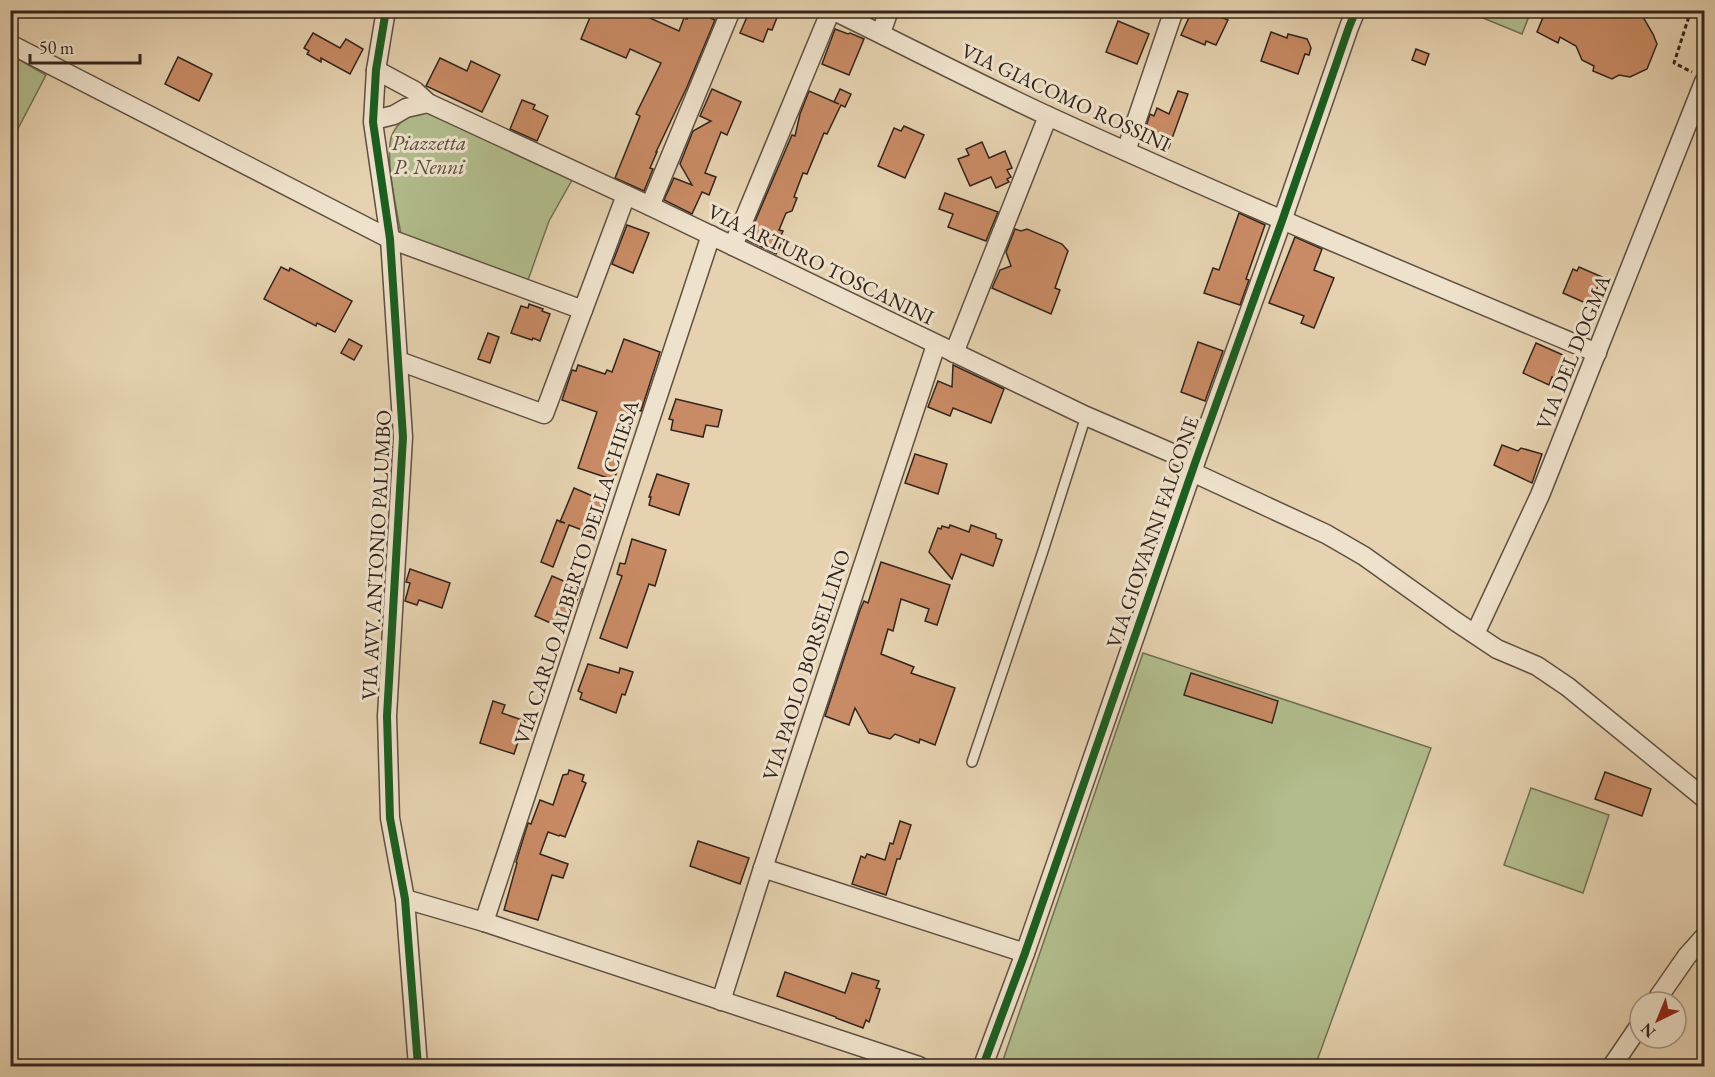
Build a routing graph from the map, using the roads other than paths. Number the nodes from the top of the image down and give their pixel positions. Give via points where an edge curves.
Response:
1 (386, 10) edge
2 (731, 10) edge
3 (832, 10) edge
4 (889, 10) edge
5 (1174, 10) edge
6 (1356, 10) edge
7 (881, 33) junction
8 (10, 44) edge
9 (376, 70) junction
10 (1699, 77) edge
11 (428, 103) junction
12 (1048, 116) junction
13 (374, 120) junction
14 (1126, 151) junction
15 (626, 195) junction
16 (650, 206) junction
17 (1282, 220) junction
18 (711, 235) junction
19 (390, 239) junction
20 (733, 246) junction
21 (583, 310) junction
22 (936, 345) junction
23 (954, 353) junction
24 (1597, 353) junction
25 (399, 361) junction
26 (1086, 416) junction
27 (1193, 467) junction
28 (1475, 634) junction
29 (972, 762) dead end
30 (1704, 798) edge
31 (763, 868) junction
32 (405, 899) junction
33 (484, 922) junction
34 (1704, 937) edge
35 (1025, 953) junction
36 (1664, 990) edge
37 (721, 1001) junction
38 (1628, 1043) edge
39 (418, 1066) edge
40 (919, 1066) edge
41 (983, 1066) edge
42 (1612, 1066) edge

1 - 9 street, VIA AVV. ANTONIO PALUMBO
2 - 16 street
3 - 7 street, VIA GIACOMO ROSSINI
3 - 20 street
4 - 7 street
5 - 14 street
6 - 17 street, VIA GIOVANNI FALCONE
7 - 12 street, VIA GIACOMO ROSSINI
8 - 19 street
9 - 11 street, VIA ARTURO TOSCANINI via 415,91
9 - 13 street, VIA AVV. ANTONIO PALUMBO
10 - 24 street, VIA DEL DOGMA
11 - 13 street
11 - 15 street, VIA ARTURO TOSCANINI
12 - 14 street, VIA GIACOMO ROSSINI
12 - 23 street
13 - 19 street, VIA AVV. ANTONIO PALUMBO
14 - 17 street, VIA GIACOMO ROSSINI
15 - 16 street, VIA ARTURO TOSCANINI
15 - 21 street
16 - 18 street, VIA ARTURO TOSCANINI
17 - 24 street, VIA GIACOMO ROSSINI
17 - 27 street, VIA GIOVANNI FALCONE
18 - 20 street, VIA ARTURO TOSCANINI
18 - 33 street, VIA CARLO ALBERTO DELLA CHIESA
19 - 21 street
19 - 25 street, VIA AVV. ANTONIO PALUMBO
20 - 22 street, VIA ARTURO TOSCANINI
21 - 25 street via 544,414
22 - 23 street, VIA ARTURO TOSCANINI
22 - 31 street, VIA PAOLO BORSELLINO
23 - 26 street, VIA ARTURO TOSCANINI
24 - 28 street, VIA DEL DOGMA via 1540,495
25 - 32 street, VIA AVV. ANTONIO PALUMBO via 403,437 387,716 390,818
26 - 27 street, VIA ARTURO TOSCANINI
26 - 29 lane
27 - 28 street, VIA ARTURO TOSCANINI via 1364,556
27 - 35 street, VIA GIOVANNI FALCONE
28 - 30 street, VIA ARTURO TOSCANINI via 1568,687
31 - 35 street
31 - 37 street, VIA PAOLO BORSELLINO
32 - 33 street
32 - 39 street, VIA AVV. ANTONIO PALUMBO
33 - 37 street
34 - 36 street
35 - 41 street, VIA GIOVANNI FALCONE
37 - 40 street
38 - 42 street

